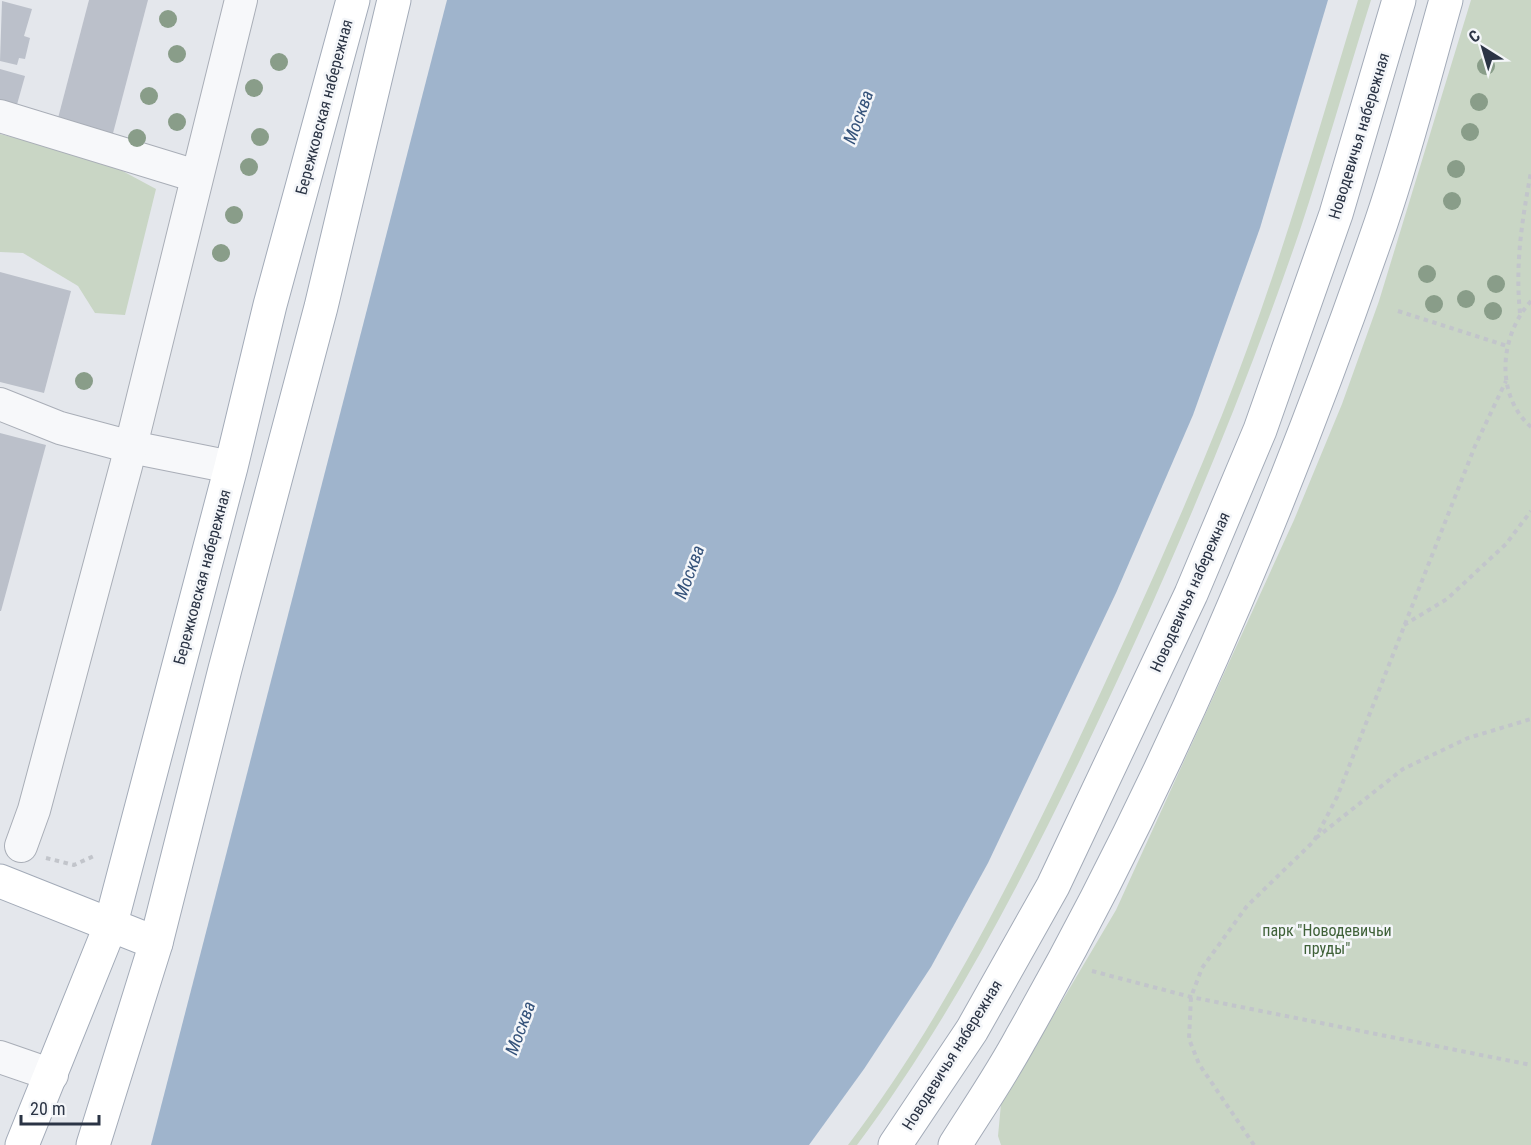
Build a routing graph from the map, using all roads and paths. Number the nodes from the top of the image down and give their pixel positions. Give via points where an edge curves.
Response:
1 (241, 0) edge
2 (353, 0) edge
3 (394, 0) edge
4 (1399, 0) edge
5 (1446, 0) edge
6 (0, 116) edge
7 (1531, 172) edge
8 (196, 176) junction
9 (1531, 301) edge
10 (1398, 311) dead end
11 (1520, 313) junction
12 (1507, 346) junction
13 (1506, 381) junction
14 (0, 404) edge
15 (1531, 427) edge
16 (131, 447) junction
17 (231, 467) junction
18 (1531, 511) edge
19 (1404, 625) junction
20 (1531, 719) edge
21 (1314, 841) junction
22 (21, 846) dead end
23 (0, 881) edge
24 (110, 927) junction
25 (156, 943) junction
26 (1092, 971) dead end
27 (1191, 997) junction
28 (0, 1057) edge
29 (1531, 1065) edge
30 (52, 1075) junction
31 (22, 1145) edge
32 (93, 1145) edge
33 (895, 1145) edge
34 (955, 1145) edge
35 (1254, 1145) edge

1 - 8 lane
2 - 17 main road, Бережковская набережная via 270,305
3 - 25 main road via 321,307
4 - 33 main road, Новодевичья набережная via 1336,214 1260,430 1191,594 1053,886 972,1030
5 - 34 main road via 1382,220 1309,423 1223,633 1090,909 1021,1039
6 - 8 lane
7 - 11 path via 1516,278
8 - 16 lane
9 - 11 path
10 - 12 path
11 - 12 path
12 - 13 path
13 - 15 path via 1514,403
13 - 19 path via 1475,446
14 - 16 lane via 60,428
16 - 17 lane
16 - 22 lane
17 - 24 main road, Бережковская набережная
18 - 19 path via 1506,544 1448,599
19 - 21 path via 1386,679
20 - 21 path via 1468,738 1403,768
21 - 27 path via 1247,906 1202,968
23 - 24 main road
24 - 25 main road
24 - 30 main road, Бережковская набережная
25 - 32 main road
26 - 27 path
27 - 29 path
27 - 35 path via 1189,1039 1199,1064
28 - 30 lane
30 - 31 main road, Бережковская набережная

